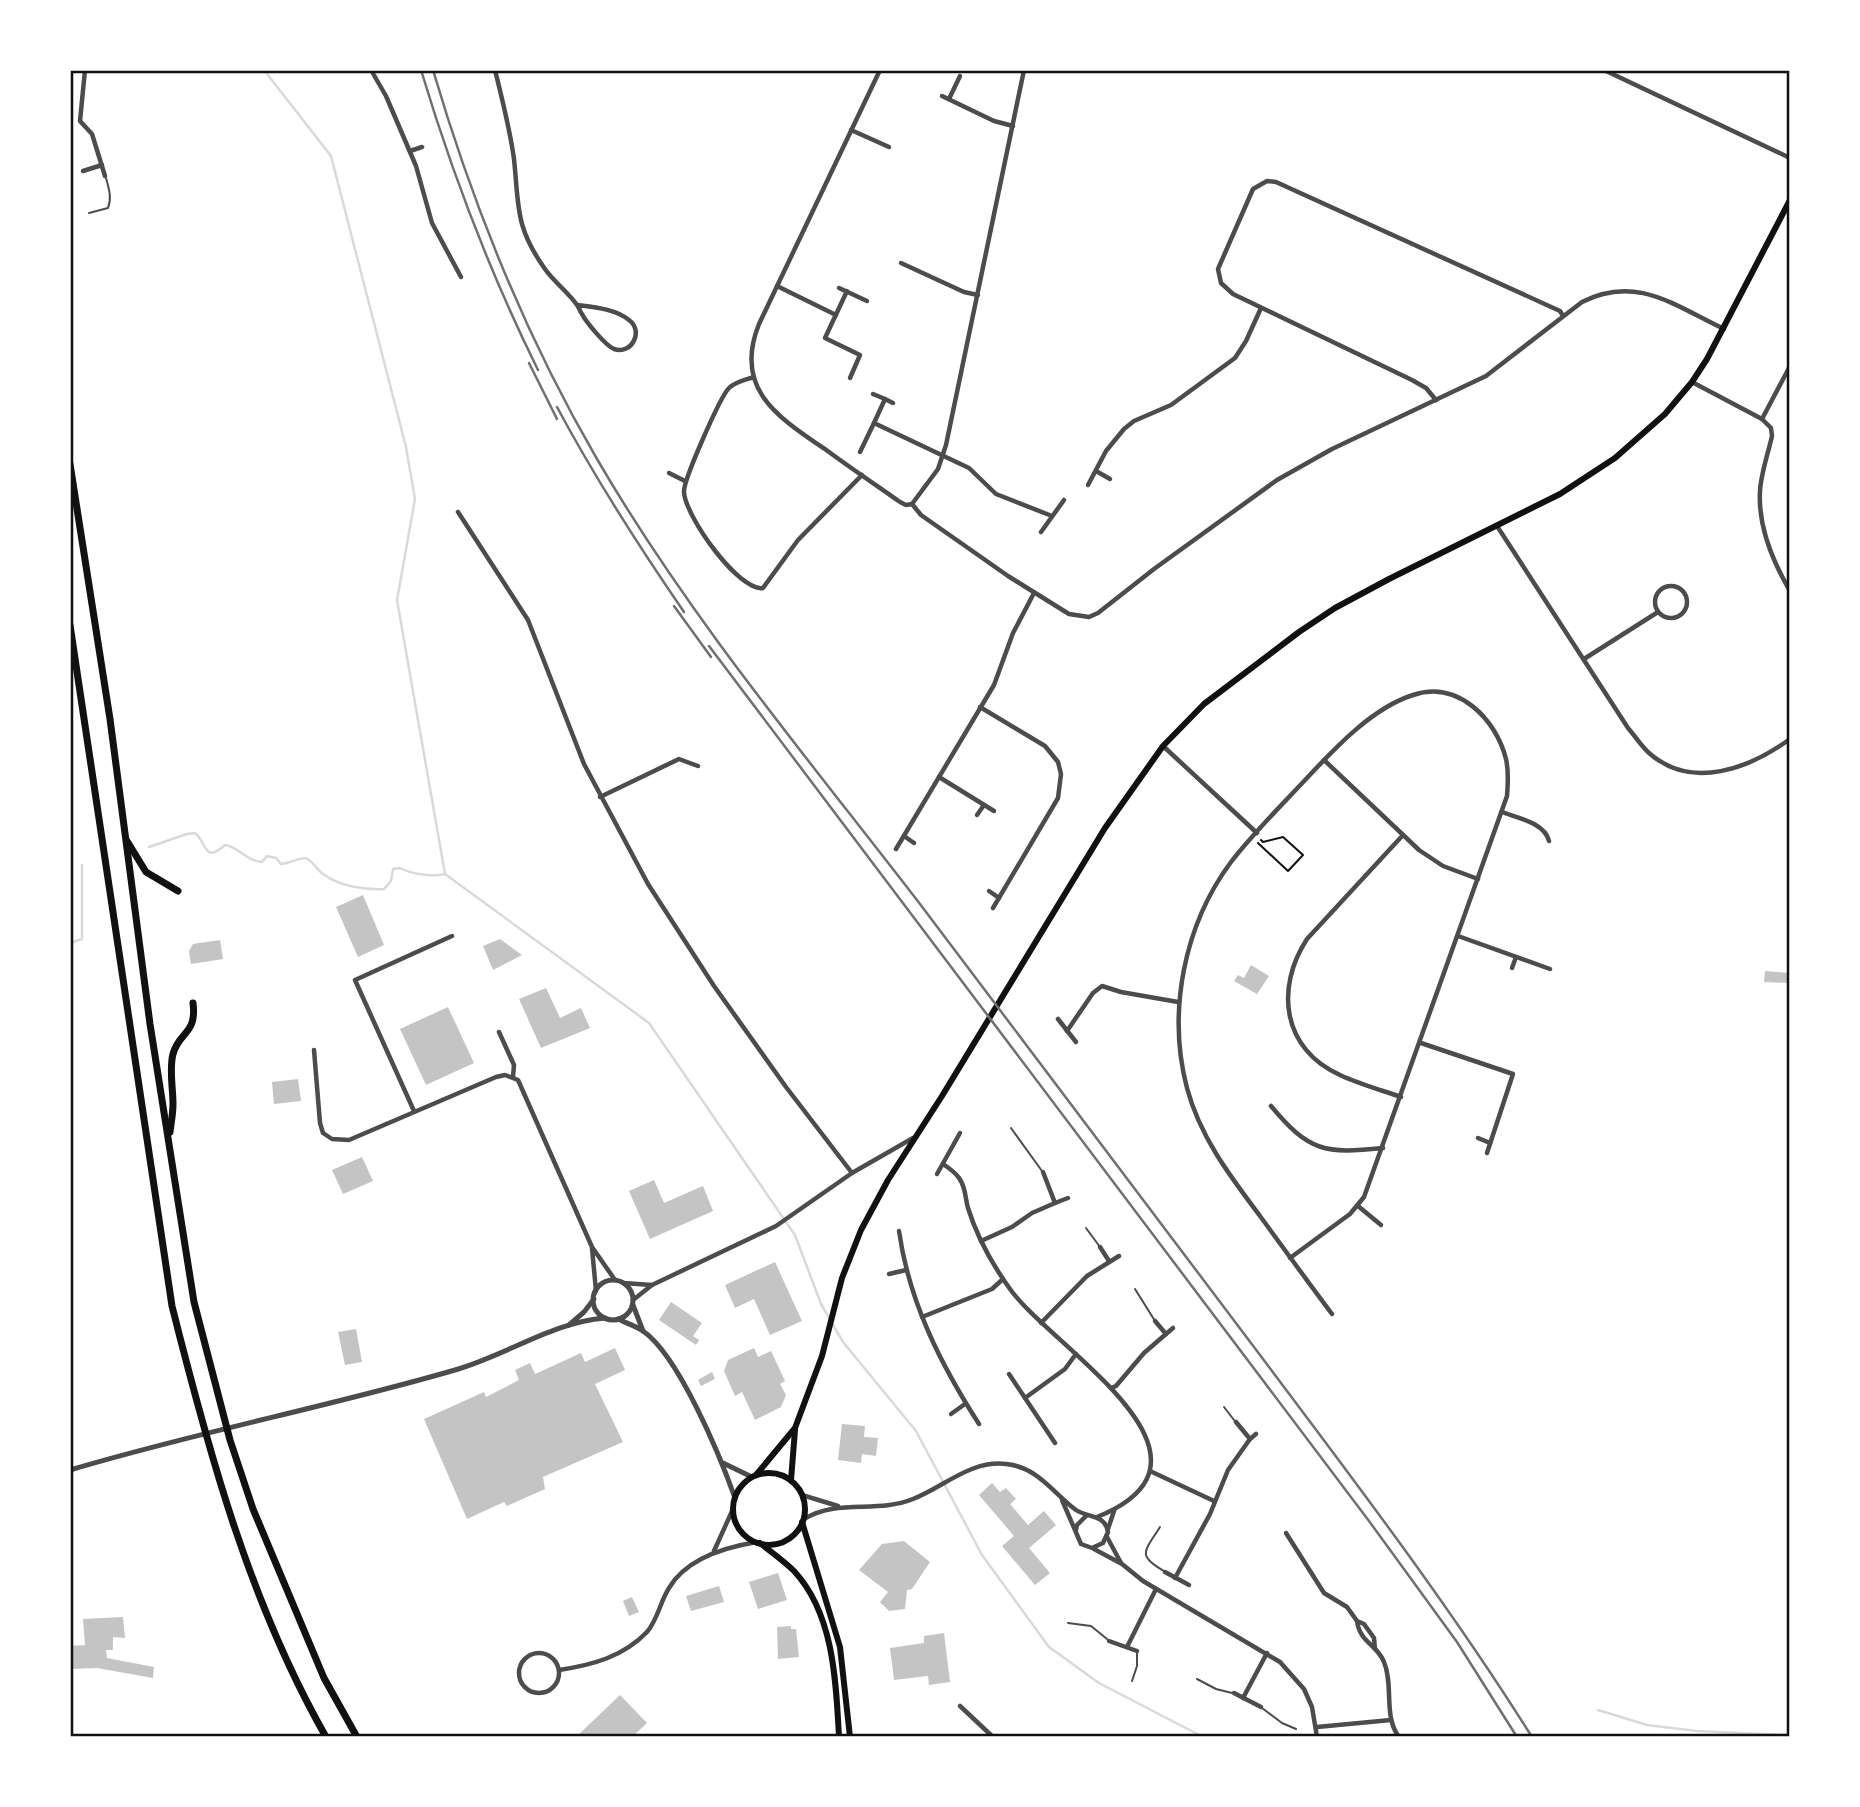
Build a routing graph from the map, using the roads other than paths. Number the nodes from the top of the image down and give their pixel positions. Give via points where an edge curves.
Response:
1 (85, 70) edge
2 (371, 70) edge
3 (880, 70) edge
4 (1024, 70) edge
5 (1604, 70) edge
6 (495, 71) edge
7 (502, 71) edge
8 (960, 76) dead end
9 (942, 96) dead end
10 (949, 99) junction
11 (1013, 126) junction
12 (852, 130) junction
13 (422, 147) dead end
14 (889, 147) dead end
15 (410, 151) junction
16 (1790, 158) edge
17 (102, 165) junction
18 (83, 171) dead end
19 (105, 176) joint
20 (1790, 200) edge
21 (89, 214) dead end
22 (901, 263) dead end
23 (461, 277) dead end
24 (777, 286) junction
25 (839, 288) dead end
26 (847, 291) junction
27 (978, 295) junction
28 (867, 301) dead end
29 (578, 305) junction
30 (1261, 308) junction
31 (835, 315) junction
32 (1563, 316) junction
33 (1724, 329) junction
34 (1790, 366) edge
35 (754, 377) junction
36 (850, 378) dead end
37 (1692, 382) junction
38 (873, 394) dead end
39 (885, 399) junction
40 (1436, 400) junction
41 (893, 403) dead end
42 (1762, 419) junction
43 (874, 423) junction
44 (860, 452) dead end
45 (942, 457) junction
46 (70, 464) edge
47 (1095, 471) junction
48 (669, 473) dead end
49 (862, 475) junction
50 (1110, 479) dead end
51 (685, 481) junction
52 (1088, 485) dead end
53 (1064, 500) dead end
54 (912, 504) junction
55 (458, 512) dead end
56 (1052, 516) junction
57 (1497, 526) junction
58 (1041, 532) dead end
59 (1790, 591) edge
60 (1034, 593) junction
61 (1658, 612) junction
62 (70, 625) edge
63 (70, 657) edge
64 (1584, 659) junction
65 (77, 670) junction
66 (980, 707) junction
67 (1790, 739) edge
68 (1163, 746) junction
69 (1324, 760) junction
70 (698, 766) dead end
71 (939, 777) junction
72 (600, 797) junction
73 (984, 804) junction
74 (994, 811) dead end
75 (1502, 812) junction
76 (978, 816) dead end
77 (1257, 833) junction
78 (1403, 835) junction
79 (904, 836) junction
80 (125, 838) junction
81 (1549, 841) dead end
82 (915, 842) dead end
83 (896, 849) dead end
84 (1478, 879) junction
85 (178, 891) dead end
86 (989, 891) dead end
87 (999, 898) junction
88 (993, 908) dead end
89 (452, 936) dead end
90 (1458, 936) junction
91 (1516, 957) junction
92 (1512, 968) dead end
93 (1550, 969) dead end
94 (1178, 1002) junction
95 (193, 1003) dead end
96 (1058, 1019) dead end
97 (1067, 1031) junction
98 (499, 1032) dead end
99 (1076, 1042) dead end
100 (1421, 1043) junction
101 (314, 1050) dead end
102 (513, 1077) junction
103 (1401, 1097) junction
104 (1271, 1106) dead end
105 (414, 1111) junction
106 (1011, 1128) dead end
107 (960, 1133) dead end
108 (917, 1135) junction
109 (1478, 1138) dead end
110 (168, 1142) junction
111 (1490, 1143) junction
112 (1382, 1147) junction
113 (1487, 1153) dead end
114 (943, 1164) junction
115 (1043, 1172) joint
116 (852, 1173) junction
117 (937, 1174) dead end
118 (1068, 1198) dead end
119 (1055, 1203) junction
120 (1358, 1206) junction
121 (1381, 1225) dead end
122 (1086, 1228) dead end
123 (898, 1231) dead end
124 (981, 1241) junction
125 (592, 1247) junction
126 (1100, 1247) joint
127 (1119, 1256) dead end
128 (1290, 1258) junction
129 (1109, 1261) junction
130 (906, 1270) junction
131 (889, 1274) dead end
132 (1003, 1279) junction
133 (615, 1280) junction
134 (623, 1283) junction
135 (652, 1285) junction
136 (1135, 1289) dead end
137 (596, 1291) junction
138 (594, 1299) junction
139 (633, 1302) junction
140 (1332, 1314) dead end
141 (922, 1317) junction
142 (605, 1318) junction
143 (618, 1319) junction
144 (1155, 1321) joint
145 (1041, 1323) junction
146 (566, 1327) junction
147 (1173, 1328) dead end
148 (643, 1331) junction
149 (1166, 1334) junction
150 (1076, 1354) junction
151 (1009, 1374) dead end
152 (1111, 1388) junction
153 (1025, 1398) junction
154 (965, 1404) junction
155 (1224, 1407) dead end
156 (951, 1414) dead end
157 (1236, 1422) joint
158 (979, 1424) dead end
159 (795, 1428) junction
160 (1256, 1434) dead end
161 (1250, 1439) junction
162 (1055, 1443) dead end
163 (723, 1463) junction
164 (70, 1470) edge
165 (1150, 1471) junction
166 (754, 1476) junction
167 (791, 1480) junction
168 (802, 1495) junction
169 (734, 1498) junction
170 (1062, 1500) junction
171 (1214, 1501) junction
172 (838, 1506) junction
173 (733, 1509) junction
174 (1115, 1510) junction
175 (1086, 1516) junction
176 (1097, 1517) junction
177 (803, 1520) junction
178 (1160, 1527) dead end
179 (1108, 1530) junction
180 (1076, 1531) junction
181 (1286, 1533) dead end
182 (1107, 1537) junction
183 (759, 1543) junction
184 (1094, 1548) junction
185 (713, 1552) junction
186 (1122, 1563) junction
187 (1165, 1572) joint
188 (1175, 1578) junction
189 (1189, 1585) dead end
190 (1156, 1588) junction
191 (1068, 1623) dead end
192 (1109, 1641) joint
193 (1127, 1647) junction
194 (1137, 1651) joint
195 (1267, 1653) junction
196 (559, 1670) junction
197 (1197, 1679) dead end
198 (1132, 1681) dead end
199 (1234, 1693) joint
200 (1243, 1698) junction
201 (960, 1706) dead end
202 (1261, 1707) joint
203 (1391, 1720) junction
204 (1317, 1727) junction
205 (1296, 1729) dead end
206 (326, 1737) edge
207 (357, 1737) edge
208 (839, 1737) edge
209 (850, 1737) edge
210 (993, 1737) edge
211 (1317, 1737) edge
212 (1399, 1737) edge

1 - 17 street via 80,121 92,134
2 - 15 street
3 - 12 street
4 - 11 street
5 - 16 street
6 - 7 street
6 - 29 street via 511,143 522,228 545,269
8 - 10 street
9 - 10 street
10 - 11 street
11 - 27 street
12 - 14 street
12 - 24 street
13 - 15 street
15 - 23 street via 432,223
17 - 18 street
17 - 19 street
19 - 21 lane via 108,208
20 - 33 main road
22 - 27 street
24 - 31 street
24 - 35 street via 755,334
25 - 26 street
26 - 28 street
26 - 31 street
27 - 45 street
29 - 29 street via 626,317 637,332 631,346 621,350 610,347
30 - 32 street via 1227,291 1218,274 1249,195 1267,181
30 - 40 street via 1412,380
30 - 47 street via 1235,358 1171,405 1135,421 1113,441
31 - 36 street via 825,338 860,355
32 - 33 street via 1600,293 1624,289 1650,295
32 - 40 street via 1486,376
33 - 37 main road
34 - 42 street
35 - 49 street via 780,418
35 - 51 street via 727,390
37 - 42 street
37 - 57 main road via 1665,414 1615,458 1560,494
38 - 39 street
39 - 41 street
39 - 43 street
40 - 60 street via 1286,474 1098,613 1089,617 1069,614
42 - 59 street via 1772,436 1760,491 1762,516 1771,552
43 - 44 street
43 - 45 street
45 - 54 street
45 - 56 street via 969,468 996,494
46 - 80 highway
47 - 50 street
47 - 52 street
48 - 51 street
49 - 51 street via 802,535 761,590 741,577 706,540 685,499
49 - 54 street via 906,505
53 - 56 street
54 - 60 street via 927,520
55 - 72 street via 528,621
56 - 58 street
57 - 64 street
57 - 68 main road via 1377,585 1298,632 1204,704
60 - 66 street via 1000,674
61 - 61 street via 1656,596 1662,589 1669,586 1684,593 1686,609 1681,615 1665,617
61 - 64 street
62 - 65 highway
63 - 65 highway
64 - 67 street via 1641,745 1678,769 1692,773 1732,769
65 - 206 highway via 172,1306 238,1537 299,1690
66 - 71 street
66 - 87 street via 1045,746 1061,774 1058,798
68 - 77 street
68 - 108 main road via 1105,828
69 - 75 street via 1363,724 1404,698 1427,692 1451,694 1475,707 1501,744 1508,778
69 - 77 street
69 - 78 street
70 - 72 street via 679,759
71 - 73 street
71 - 79 street
72 - 116 street via 701,967
73 - 74 street
73 - 76 street
75 - 81 street via 1539,827 1548,833
75 - 84 street
77 - 94 street via 1230,863 1206,906 1189,949
78 - 84 street via 1443,866
78 - 103 street via 1307,939 1290,972 1287,1001 1294,1031 1313,1057 1339,1075
79 - 82 street
79 - 83 street
80 - 85 highway via 146,872
80 - 110 highway
84 - 90 street
86 - 87 street
87 - 88 street
89 - 105 street via 355,980
90 - 91 street
90 - 100 street
91 - 92 street
91 - 93 street
94 - 97 street via 1102,986
94 - 128 street via 1181,1058 1199,1124 1225,1170
95 - 110 highway via 192,1027 172,1056
96 - 97 street
97 - 99 street
98 - 102 street via 514,1065
100 - 103 street
100 - 111 street via 1513,1074
101 - 105 street via 320,1123 323,1133 332,1139 349,1140
102 - 105 street via 496,1077
102 - 125 street via 522,1084
103 - 112 street
104 - 112 street via 1296,1135 1321,1148 1352,1151
106 - 115 lane
107 - 114 street
108 - 116 street
108 - 159 main road via 861,1230
109 - 111 street
110 - 207 highway via 194,1302 230,1440 253,1509 324,1678
111 - 113 street
112 - 120 street
114 - 117 street
114 - 124 street via 962,1183
115 - 119 street
116 - 135 street via 776,1226
118 - 119 street
119 - 124 street
120 - 121 street
120 - 128 street
122 - 126 lane
123 - 130 street
124 - 132 street
125 - 133 street
125 - 137 street
126 - 129 street
127 - 129 street
128 - 140 street
129 - 145 street via 1087,1276
130 - 131 street
130 - 141 street
132 - 141 street via 992,1289
132 - 145 street
133 - 134 street
133 - 137 street
134 - 135 street
134 - 139 street
135 - 139 street
136 - 144 lane
137 - 138 street
138 - 142 street
138 - 146 street
139 - 143 street via 630,1311
139 - 148 street
141 - 154 street
142 - 143 street
142 - 146 street
143 - 148 street
144 - 149 street
145 - 150 street
146 - 164 street via 459,1369
147 - 149 street
148 - 163 street via 664,1352
149 - 152 street
150 - 152 street
150 - 153 street via 1065,1369
151 - 153 street
152 - 165 street via 1147,1440
153 - 162 street
154 - 156 street
154 - 158 street
155 - 157 lane
157 - 161 street
159 - 166 main road
159 - 167 main road
160 - 161 street
161 - 171 street via 1233,1460
163 - 166 street
163 - 169 street
165 - 171 street
165 - 174 street via 1141,1490
166 - 167 main road via 774,1473
166 - 169 main road
167 - 168 main road
168 - 172 street
168 - 177 main road
169 - 173 main road
170 - 172 street via 1030,1470 1006,1464 980,1466 911,1500 882,1507
170 - 175 street
170 - 180 street
171 - 188 street
172 - 177 street
173 - 183 main road via 737,1526
173 - 185 street
174 - 176 street
174 - 179 street
175 - 176 street
175 - 180 street
176 - 179 street
177 - 183 main road via 785,1541
177 - 209 main road via 840,1647
178 - 187 lane via 1146,1558
179 - 182 street
180 - 184 street via 1081,1544
181 - 203 street via 1324,1593 1347,1607 1367,1644 1384,1660
182 - 184 street
182 - 186 street
183 - 185 street
183 - 208 main road via 795,1573 813,1601 829,1646
184 - 186 street
185 - 196 street via 678,1577 668,1588 653,1623 618,1654
186 - 190 street
187 - 188 street
188 - 189 street
190 - 193 street
190 - 195 street
191 - 192 lane via 1091,1626
192 - 193 street
193 - 194 street
194 - 198 lane
195 - 200 street
195 - 204 street via 1304,1689
196 - 196 street via 553,1687 542,1693 525,1688 519,1676 522,1662 534,1653 550,1656
197 - 199 lane
199 - 200 street
200 - 202 street
201 - 210 street
202 - 205 lane
203 - 204 street
203 - 212 street
204 - 211 street

